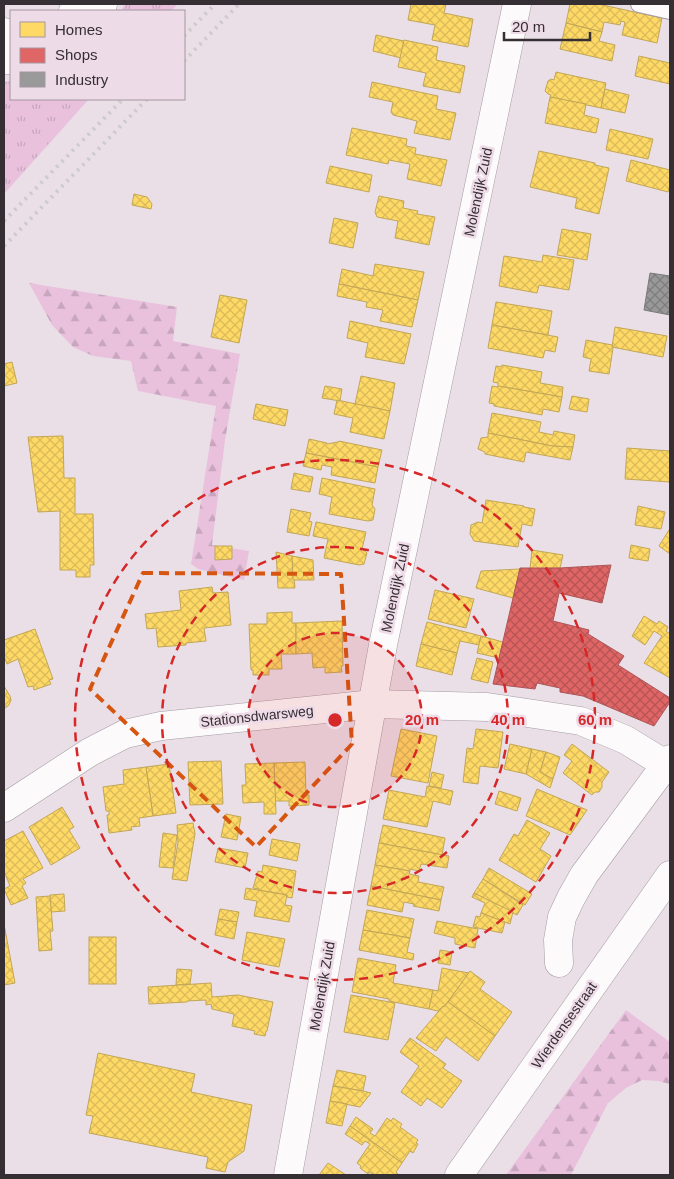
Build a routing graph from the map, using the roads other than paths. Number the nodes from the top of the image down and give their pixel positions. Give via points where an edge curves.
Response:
1 (517, 4) edge
2 (639, 4) edge
3 (670, 11) edge
4 (373, 704) junction
5 (669, 763) edge
6 (4, 808) edge
7 (670, 875) edge
8 (559, 963) dead end
9 (288, 1175) edge
10 (459, 1175) edge

1 - 4 street, Molendijk Zuid
2 - 3 lane
4 - 5 street, Stationsdwarsweg via 487,707 581,721
4 - 6 street, Stationsdwarsweg via 161,726 125,734 90,752
4 - 9 street, Molendijk Zuid
5 - 8 street via 575,890 562,916
7 - 10 street, Wierdensestraat

